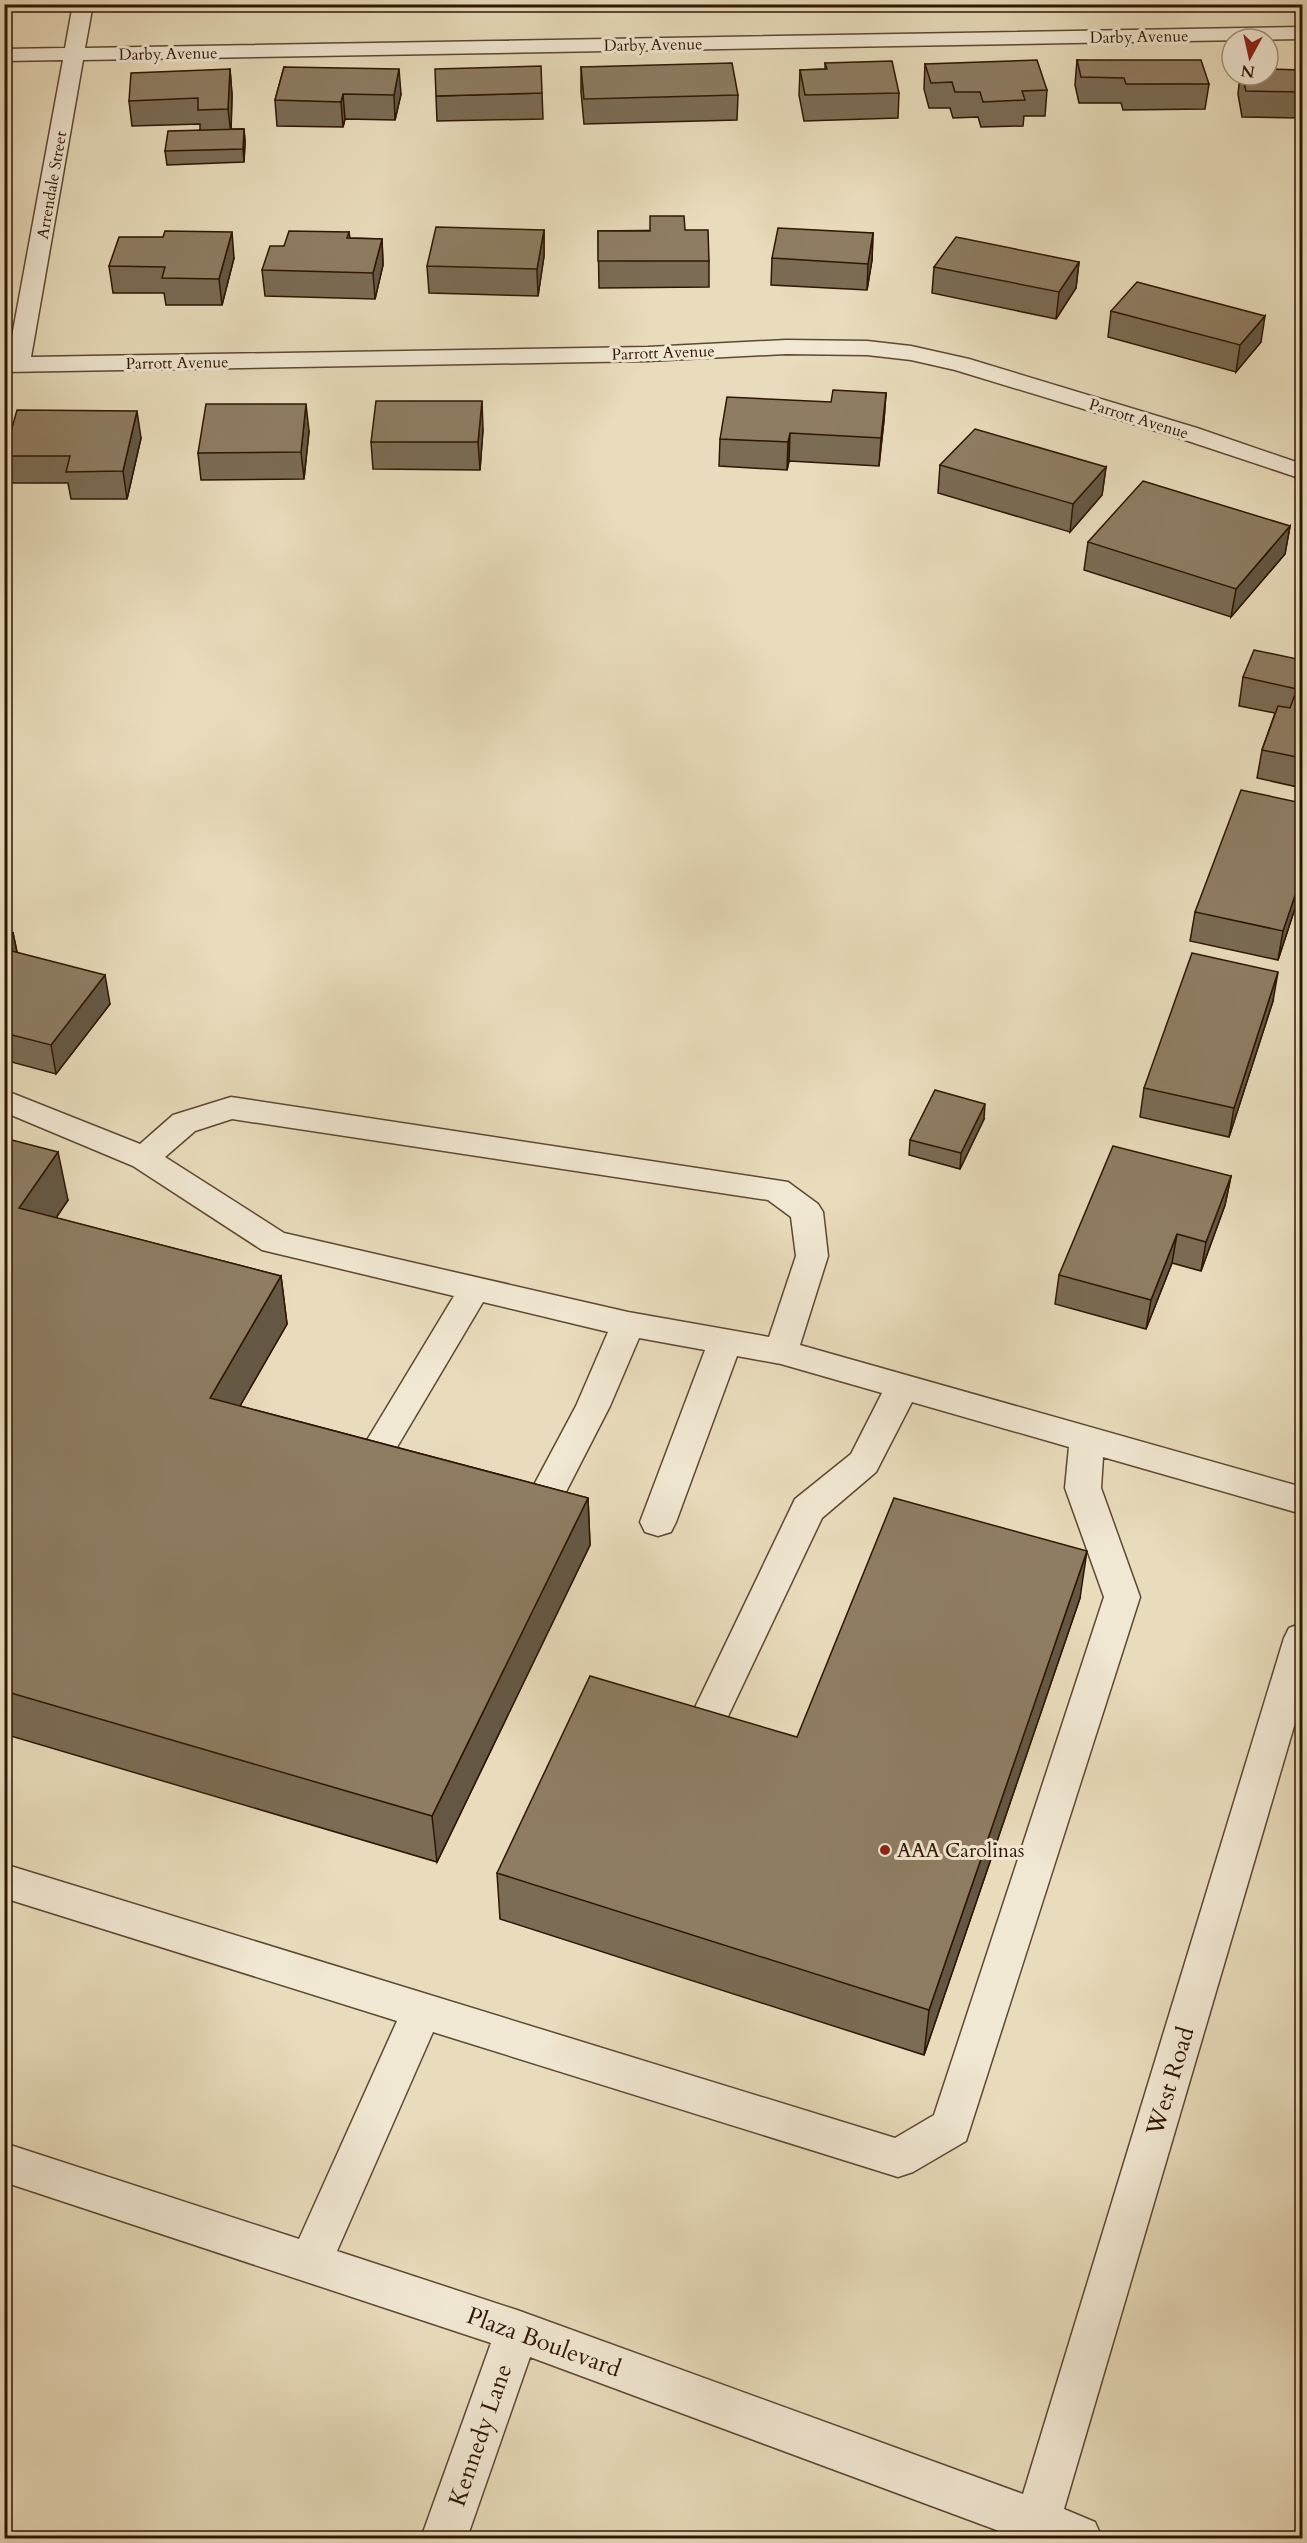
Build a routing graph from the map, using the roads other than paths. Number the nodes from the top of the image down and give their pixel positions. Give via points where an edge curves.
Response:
1 (83, 4) edge
2 (1302, 33) edge
3 (75, 54) junction
4 (4, 55) edge
5 (11, 365) edge
6 (1302, 472) edge
7 (4, 1100) edge
8 (144, 1158) junction
9 (475, 1288) junction
10 (628, 1324) junction
11 (725, 1342) junction
12 (781, 1352) junction
13 (902, 1386) junction
14 (1087, 1439) junction
15 (375, 1455) edge
16 (1302, 1500) edge
17 (537, 1514) edge
18 (658, 1522) dead end
19 (1302, 1638) edge
20 (708, 1720) edge
21 (4, 1881) edge
22 (422, 2011) junction
23 (4, 2162) edge
24 (310, 2262) junction
25 (517, 2331) junction
26 (1037, 2523) junction
27 (444, 2538) edge
28 (1079, 2538) edge

1 - 3 street, Arrendale Street
2 - 3 street, Darby Avenue
3 - 4 street, Darby Avenue
3 - 5 street, Arrendale Street
5 - 6 street, Parrott Avenue via 867,348 911,353 972,368
7 - 8 street
8 - 9 street via 274,1242
8 - 12 street via 184,1123 231,1108 777,1190 807,1212 812,1256
9 - 10 street
9 - 15 street
10 - 11 street
10 - 17 street via 593,1406
11 - 12 street
11 - 18 street
12 - 13 street
13 - 14 street
13 - 20 street via 864,1463 808,1509
14 - 16 street
14 - 22 street via 1083,1488 1122,1597 951,2127 898,2158
19 - 26 street, West Road
21 - 22 street
22 - 24 street
23 - 24 street, Plaza Boulevard
24 - 25 street, Plaza Boulevard
25 - 26 street, Plaza Boulevard
25 - 27 street, Kennedy Lane
26 - 28 street, Plaza Boulevard

